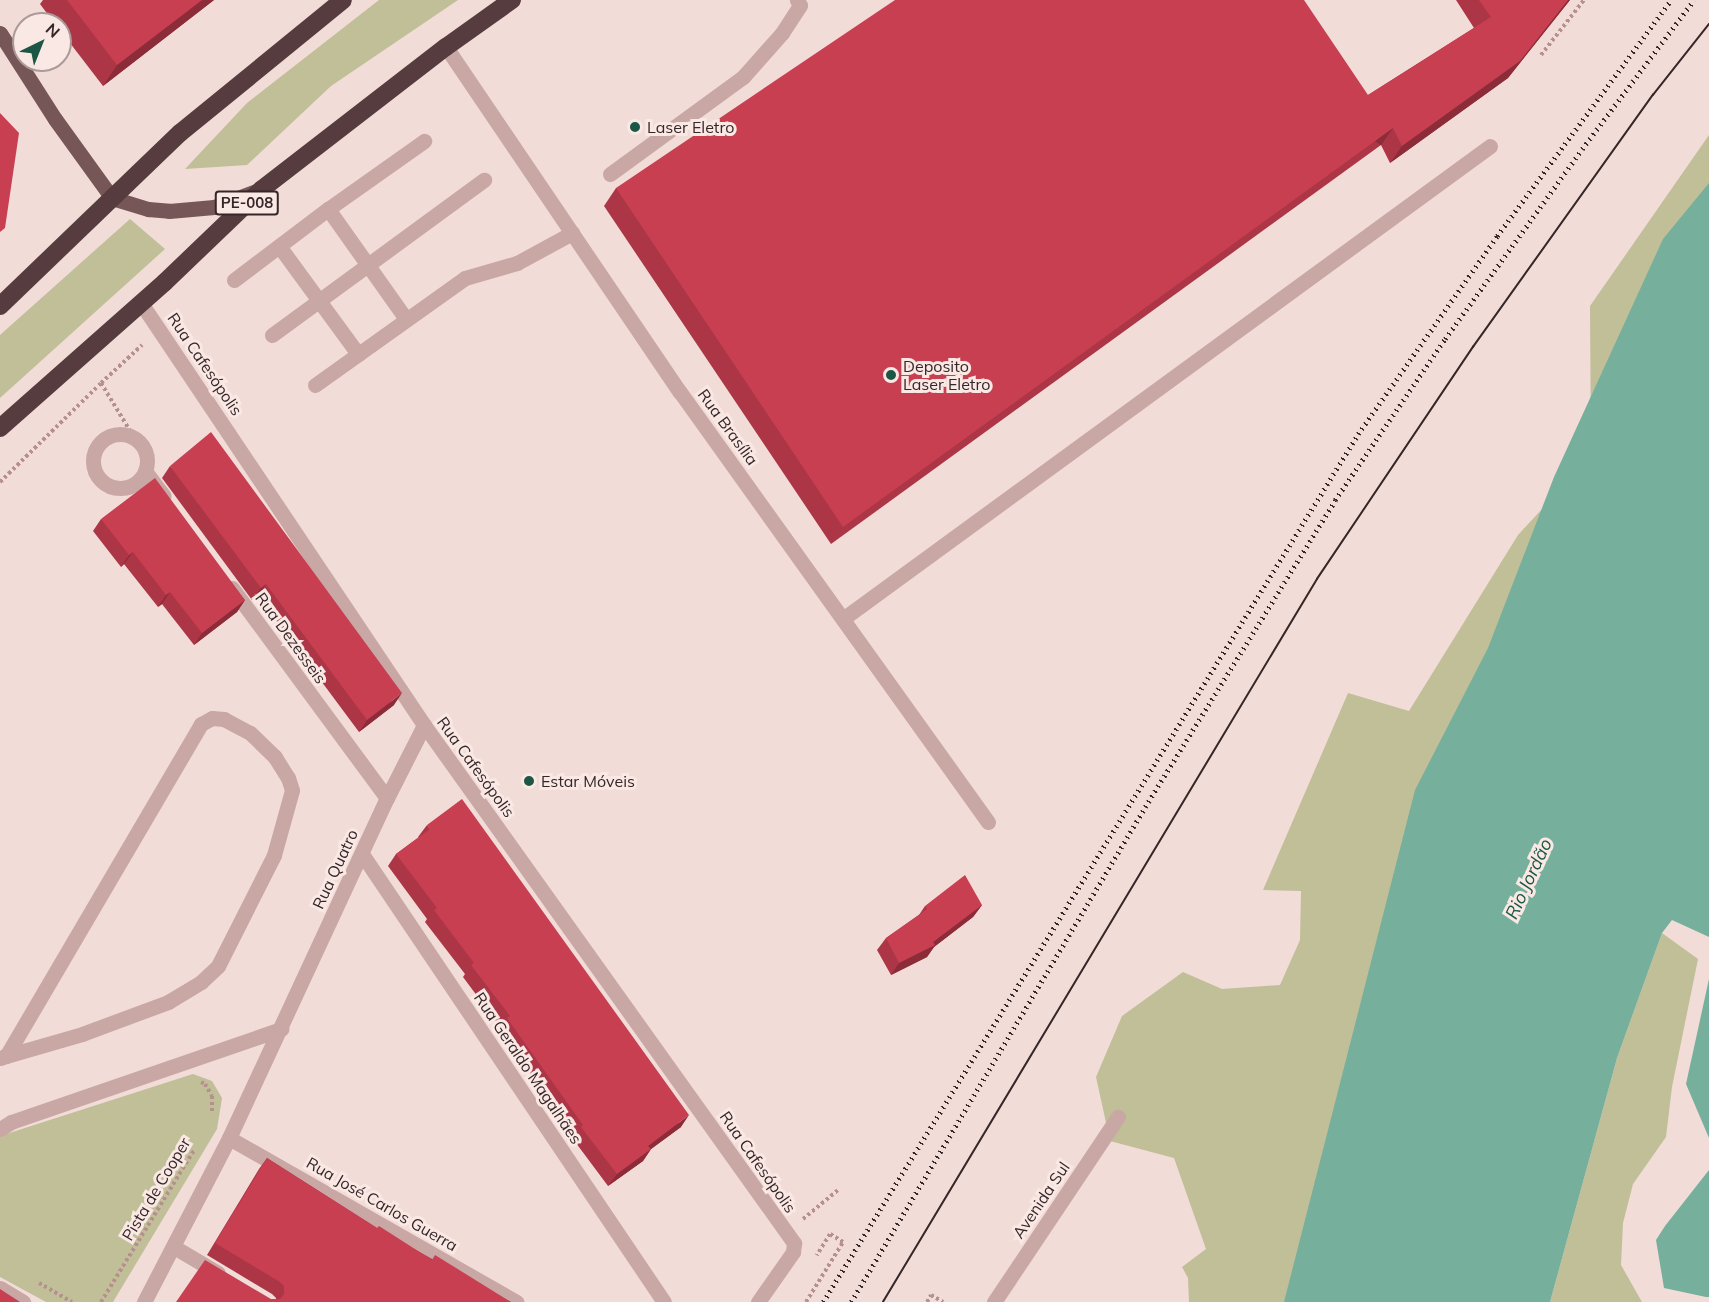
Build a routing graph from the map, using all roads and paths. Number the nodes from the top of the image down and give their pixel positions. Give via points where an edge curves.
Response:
1 (343, 0) edge
2 (512, 0) edge
3 (797, 0) edge
4 (1584, 0) edge
5 (0, 33) edge
6 (446, 47) junction
7 (1541, 55) edge
8 (424, 141) dead end
9 (1490, 146) dead end
10 (610, 174) dead end
11 (484, 180) dead end
12 (262, 189) junction
13 (112, 198) junction
14 (328, 210) junction
15 (572, 233) junction
16 (279, 246) junction
17 (367, 266) junction
18 (234, 280) dead end
19 (320, 300) junction
20 (141, 303) junction
21 (0, 306) edge
22 (406, 319) junction
23 (160, 329) junction
24 (272, 335) dead end
25 (358, 354) junction
26 (101, 383) junction
27 (315, 385) dead end
28 (0, 428) edge
29 (135, 438) junction
30 (145, 471) junction
31 (0, 482) edge
32 (174, 509) edge
33 (223, 577) edge
34 (844, 618) junction
35 (424, 725) junction
36 (387, 798) junction
37 (988, 822) dead end
38 (362, 854) junction
39 (281, 1029) junction
40 (3, 1057) edge
41 (205, 1084) dead end
42 (212, 1117) dead end
43 (1118, 1117) dead end
44 (0, 1129) edge
45 (229, 1138) junction
46 (197, 1144) dead end
47 (838, 1190) dead end
48 (790, 1238) junction
49 (174, 1247) junction
50 (812, 1263) dead end
51 (230, 1280) edge
52 (0, 1288) edge
53 (23, 1302) edge
54 (101, 1302) edge
55 (144, 1302) edge
56 (517, 1302) edge
57 (664, 1302) edge
58 (758, 1302) edge
59 (806, 1302) edge
60 (927, 1302) edge
61 (943, 1302) edge
62 (994, 1302) edge

1 - 13 highway via 180,133
2 - 6 highway, PE-008
3 - 10 street via 800,4 782,33 743,77
4 - 7 path
5 - 13 main road
6 - 12 highway, PE-008
6 - 15 street, Rua Brasília
8 - 14 street
9 - 34 street
11 - 17 street
12 - 13 main road via 214,207 169,211
12 - 20 highway, PE-008
13 - 21 highway
14 - 16 street
14 - 17 street
15 - 22 street via 517,263 465,278
15 - 34 street, Rua Brasília via 680,392
16 - 18 street
16 - 19 street
17 - 19 street
17 - 22 street
19 - 24 street
19 - 25 street
20 - 23 street, Rua Cafesópolis
20 - 28 highway, PE-008
22 - 25 street
23 - 26 path
23 - 35 street, Rua Cafesópolis
25 - 27 street
26 - 29 path
26 - 31 path
29 - 30 street via 146,453
29 - 30 street via 127,434 109,435 96,447 92,465 101,481 117,488 134,484
30 - 32 street
33 - 36 street, Rua Dezesseis
34 - 37 street, Rua Brasília
35 - 36 street, Rua Quatro
35 - 48 street, Rua Cafesópolis
36 - 38 street, Rua Quatro
38 - 39 street, Rua Quatro
38 - 57 street, Rua Geraldo Magalhães
39 - 44 street via 33,1114
39 - 45 street, Rua Quatro
40 - 40 street via 82,1034 168,1002 201,982 218,966 273,855 292,790 275,757 250,734 224,719 212,718 201,724
41 - 42 path via 212,1096
43 - 62 street, Avenida Sul
45 - 49 street, Rua Quatro
45 - 56 street, Rua José Carlos Guerra
46 - 54 path, Pista de Cooper
47 - 48 path
48 - 58 street via 793,1252
49 - 51 street
49 - 55 street, Rua Quatro
50 - 59 path via 830,1234 843,1242
52 - 53 street
60 - 61 path via 931,1295

